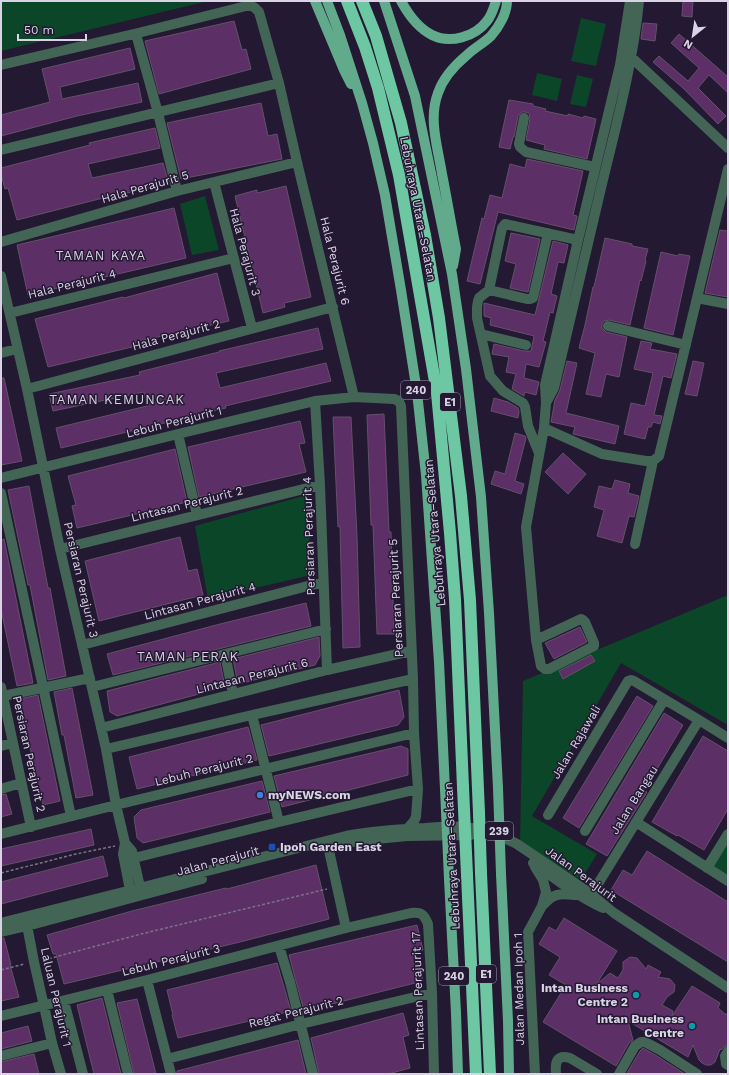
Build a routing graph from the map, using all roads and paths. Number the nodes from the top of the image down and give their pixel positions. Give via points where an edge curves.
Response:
1 (315, 1) edge
2 (327, 1) edge
3 (347, 1) edge
4 (362, 1) edge
5 (384, 1) edge
6 (401, 1) edge
7 (496, 1) edge
8 (507, 1) edge
9 (630, 1) edge
10 (639, 1) edge
11 (136, 34) junction
12 (631, 57) junction
13 (1, 66) edge
14 (279, 83) junction
15 (362, 103) junction
16 (158, 112) junction
17 (524, 118) dead end
18 (728, 148) edge
19 (1, 150) edge
20 (297, 162) junction
21 (595, 167) junction
22 (728, 169) edge
23 (214, 182) junction
24 (177, 190) junction
25 (548, 233) junction
26 (578, 240) junction
27 (1, 242) edge
28 (234, 258) junction
29 (452, 274) junction
30 (1, 276) edge
31 (489, 290) junction
32 (697, 298) junction
33 (728, 304) edge
34 (333, 307) junction
35 (10, 313) junction
36 (608, 326) dead end
37 (252, 328) junction
38 (481, 334) junction
39 (526, 345) dead end
40 (686, 345) junction
41 (17, 349) junction
42 (1, 353) edge
43 (27, 389) junction
44 (354, 397) junction
45 (315, 401) junction
46 (546, 403) junction
47 (544, 428) junction
48 (178, 434) junction
49 (539, 454) junction
50 (654, 461) junction
51 (43, 468) junction
52 (1, 478) edge
53 (320, 485) junction
54 (1, 493) edge
55 (197, 515) junction
56 (635, 544) dead end
57 (60, 549) junction
58 (323, 582) junction
59 (326, 629) junction
60 (536, 640) junction
61 (82, 645) junction
62 (411, 651) junction
63 (225, 654) junction
64 (327, 670) junction
65 (413, 679) junction
66 (91, 682) junction
67 (43, 687) junction
68 (233, 694) junction
69 (2, 697) edge
70 (664, 700) junction
71 (252, 715) junction
72 (699, 720) junction
73 (101, 728) junction
74 (414, 733) junction
75 (728, 738) edge
76 (13, 743) junction
77 (1, 746) edge
78 (106, 749) junction
79 (266, 769) junction
80 (21, 784) junction
81 (1, 789) edge
82 (418, 789) junction
83 (116, 805) junction
84 (548, 815) dead end
85 (71, 816) junction
86 (279, 822) junction
87 (636, 822) junction
88 (31, 827) junction
89 (435, 828) junction
90 (406, 829) junction
91 (585, 831) dead end
92 (1, 834) edge
93 (728, 835) edge
94 (125, 844) junction
95 (328, 846) junction
96 (134, 858) junction
97 (533, 863) junction
98 (707, 868) junction
99 (1, 874) edge
100 (728, 881) edge
101 (337, 887) junction
102 (136, 891) junction
103 (577, 895) junction
104 (589, 898) junction
105 (542, 906) junction
106 (26, 922) junction
107 (1, 923) edge
108 (346, 928) junction
109 (1, 932) edge
110 (279, 946) junction
111 (34, 962) junction
112 (1, 970) edge
113 (147, 980) junction
114 (727, 985) edge
115 (107, 990) junction
116 (432, 993) junction
117 (64, 1001) junction
118 (44, 1006) junction
119 (1, 1016) edge
120 (301, 1024) junction
121 (52, 1043) junction
122 (728, 1051) edge
123 (1, 1056) edge
124 (167, 1059) junction
125 (728, 1065) edge
126 (60, 1074) edge
127 (83, 1074) edge
128 (128, 1074) edge
129 (171, 1074) edge
130 (313, 1074) edge
131 (434, 1074) edge
132 (458, 1074) edge
133 (476, 1074) edge
134 (490, 1074) edge
135 (509, 1074) edge
136 (535, 1074) edge
137 (556, 1074) edge
138 (597, 1074) edge
139 (619, 1074) edge
140 (697, 1074) edge

1 - 15 main road via 344,70
2 - 15 main road, 240
3 - 133 highway, Lebuhraya Utara–Selatan / E1, bridge via 378,88 399,175 436,393 455,599
4 - 134 highway, Lebuhraya Utara–Selatan / E1, bridge via 376,36 401,123 425,235 439,318 461,496 469,592
5 - 29 main road, 239 via 415,96
6 - 7 main road via 410,16 421,27 441,38 464,37 481,28 488,20
8 - 29 main road via 500,24 441,84 435,104 433,115 436,136 456,249
9 - 21 street via 620,65
10 - 12 street
11 - 13 street
11 - 14 street, Hala Perajurit 6 via 250,5 259,12
11 - 16 street
12 - 18 street
12 - 46 street via 554,388
14 - 16 street
14 - 20 street, Hala Perajurit 6
15 - 132 main road, 240, bridge via 385,195 402,290 426,475 439,662
16 - 19 street
16 - 24 street
17 - 21 street via 519,144 522,150
20 - 23 street, Hala Perajurit 5
20 - 34 street, Hala Perajurit 6
21 - 26 street
22 - 32 street
23 - 24 street, Hala Perajurit 5
23 - 28 street, Hala Perajurit 3
24 - 27 street, Hala Perajurit 5
25 - 26 street
25 - 31 street via 508,224 503,226
25 - 31 street via 533,298 527,299
26 - 46 street via 545,385
28 - 35 street, Hala Perajurit 4
28 - 37 street, Hala Perajurit 3
29 - 135 main road, 239, bridge via 481,497 490,613
30 - 35 street, Persiaran Perajurit 3
31 - 38 street via 479,298 476,307
32 - 33 street
32 - 40 street
34 - 37 street, Hala Perajurit 2
34 - 44 street, Hala Perajurit 6
35 - 41 street, Persiaran Perajurit 3
36 - 40 street
37 - 43 street, Hala Perajurit 2
38 - 39 street
38 - 49 street via 490,376 503,391 523,403 528,426
40 - 50 street via 659,456
41 - 42 street
41 - 43 street, Persiaran Perajurit 3
43 - 51 street, Persiaran Perajurit 3
44 - 45 street, Lebuh Perajurit 1
44 - 62 street, Persiaran Perajurit 5 via 394,399 399,401 401,406
45 - 48 street, Lebuh Perajurit 1
45 - 53 street, Persiaran Perajurit 4
46 - 47 street
47 - 49 street
47 - 50 street via 602,454 646,462
48 - 51 street, Lebuh Perajurit 1
48 - 55 street
49 - 60 street via 526,527
50 - 56 street
51 - 52 street, Lebuh Perajurit 1
51 - 57 street, Persiaran Perajurit 3
53 - 55 street, Lintasan Perajurit 2
53 - 58 street, Persiaran Perajurit 4
54 - 67 street
55 - 57 street, Lintasan Perajurit 2
57 - 61 street, Persiaran Perajurit 3
58 - 59 street, Persiaran Perajurit 4
58 - 61 street, Lintasan Perajurit 4
59 - 63 street
59 - 64 street, Persiaran Perajurit 4
60 - 60 street via 581,619 585,622 594,646 548,670 541,666
61 - 66 street, Persiaran Perajurit 3
62 - 64 street, Lintasan Perajurit 6
62 - 65 street, Persiaran Perajurit 5
63 - 66 street
63 - 68 street
64 - 68 street, Lintasan Perajurit 6
65 - 71 street
65 - 74 street, Persiaran Perajurit 5
66 - 67 street
66 - 73 street, Persiaran Perajurit 3
67 - 69 street
67 - 85 street
68 - 73 street, Lintasan Perajurit 6
69 - 76 street, Persiaran Perajurit 2
70 - 72 street
70 - 84 street, Jalan Rajawali via 634,681 626,683
70 - 91 street
71 - 78 street
71 - 79 street
72 - 75 street
72 - 87 street, Jalan Bangau
73 - 78 street, Persiaran Perajurit 3
74 - 79 street, Lebuh Perajurit 2
74 - 82 street, Persiaran Perajurit 5
76 - 77 street
76 - 80 street, Persiaran Perajurit 2
78 - 83 street, Persiaran Perajurit 3
79 - 83 street, Lebuh Perajurit 2
79 - 86 street
80 - 81 street
80 - 88 street, Persiaran Perajurit 2
82 - 86 street
82 - 89 street, Persiaran Perajurit 5 via 422,817
82 - 90 street, Persiaran Perajurit 5 via 416,817
83 - 85 street, Lebuh Perajurit 2
83 - 94 street, Persiaran Perajurit 3
85 - 88 street, Lebuh Perajurit 2
86 - 96 street
87 - 98 street
87 - 104 street, Jalan Bangau
88 - 92 street, Lebuh Perajurit 2
89 - 90 street, Jalan Perajurit
89 - 104 street, Jalan Perajurit via 469,828 509,840
90 - 102 street, Jalan Perajurit via 346,836
93 - 98 street
94 - 96 street, Persiaran Perajurit 3 via 132,851
94 - 99 path
94 - 102 street via 123,854
95 - 97 street, Jalan Perajurit via 407,836 471,835 507,845
95 - 101 street
95 - 102 street, Jalan Perajurit
96 - 102 street, Persiaran Perajurit 3
97 - 103 street, Jalan Perajurit
97 - 105 street, Jalan Medan Ipoh 1 via 546,886
98 - 100 street
101 - 108 street
101 - 111 path
102 - 106 street, Jalan Perajurit
103 - 104 street, Jalan Perajurit
103 - 105 street, Jalan Medan Ipoh 1 via 557,894
104 - 114 street, Jalan Perajurit
105 - 136 street, Jalan Medan Ipoh 1 via 528,932
106 - 107 street, Jalan Perajurit
106 - 109 street, Jalan Perajurit
106 - 111 street, Laluan Perajurit 1
108 - 110 street, Lebuh Perajurit 3
108 - 116 street, Lintasan Perajurit 17 via 411,913 419,912 425,916 428,924
110 - 113 street, Lebuh Perajurit 3
110 - 120 street
111 - 112 path
111 - 118 street, Laluan Perajurit 1
113 - 115 street, Lebuh Perajurit 3
113 - 124 street
115 - 117 street, Lebuh Perajurit 3
115 - 128 street
116 - 120 street, Regat Perajurit 2
116 - 131 street, Lintasan Perajurit 17
117 - 118 street, Lebuh Perajurit 3
117 - 127 street
118 - 119 street, Lebuh Perajurit 3
118 - 121 street, Laluan Perajurit 1
120 - 124 street, Regat Perajurit 2
120 - 130 street
121 - 123 street
121 - 126 street, Laluan Perajurit 1
122 - 125 street via 725,1056
124 - 129 street
137 - 138 street via 556,1061 565,1056
139 - 140 street via 635,1046 645,1042

